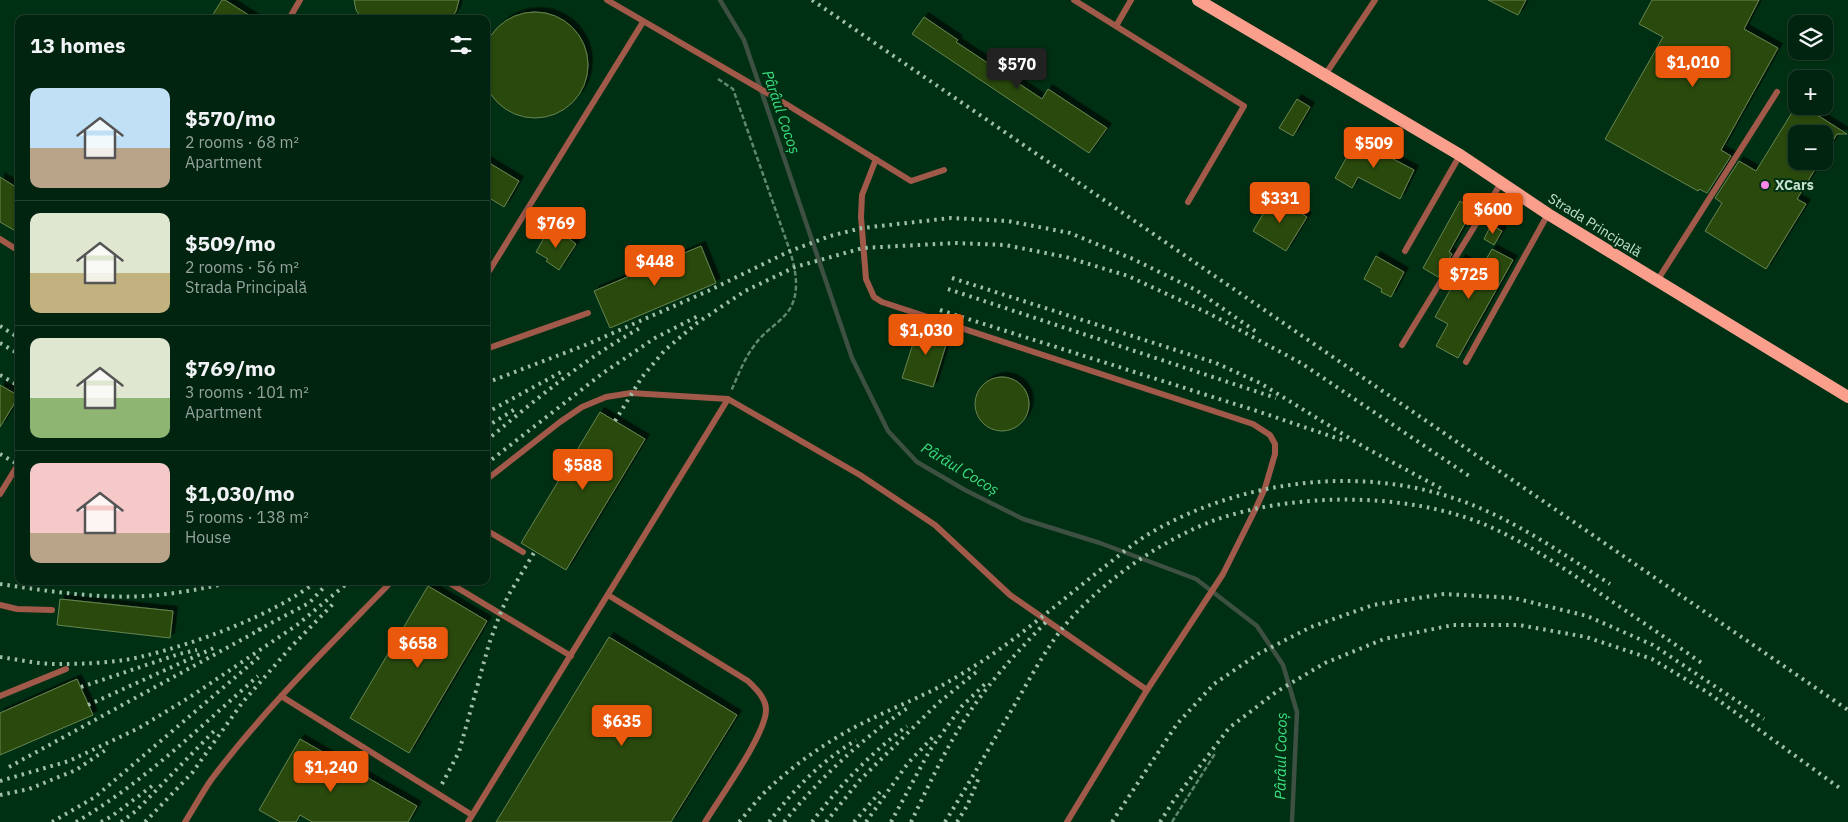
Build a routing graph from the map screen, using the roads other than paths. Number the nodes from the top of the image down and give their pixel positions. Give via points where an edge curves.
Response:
1 (300, 0) edge
2 (607, 0) edge
3 (1074, 0) edge
4 (1131, 0) edge
5 (1198, 0) edge
6 (1375, 0) edge
7 (291, 15) edge
8 (643, 22) junction
9 (1116, 26) junction
10 (1325, 75) junction
11 (1777, 92) dead end
12 (1460, 155) junction
13 (876, 159) junction
14 (944, 170) dead end
15 (1501, 183) junction
16 (1188, 202) dead end
17 (1548, 214) junction
18 (0, 239) edge
19 (15, 248) edge
20 (1405, 251) dead end
21 (490, 270) edge
22 (1657, 281) junction
23 (588, 313) dead end
24 (1402, 345) dead end
25 (490, 348) edge
26 (1466, 362) dead end
27 (1848, 397) edge
28 (728, 399) junction
29 (15, 469) edge
30 (490, 477) edge
31 (0, 493) edge
32 (490, 532) edge
33 (523, 552) dead end
34 (388, 585) edge
35 (453, 585) edge
36 (608, 595) junction
37 (0, 605) edge
38 (52, 610) dead end
39 (570, 656) junction
40 (66, 669) dead end
41 (1147, 690) junction
42 (0, 696) edge
43 (281, 696) junction
44 (472, 815) junction
45 (185, 822) edge
46 (468, 822) edge
47 (705, 822) edge
48 (1067, 822) edge

1 - 7 lane
2 - 8 lane
3 - 9 lane
4 - 9 lane
5 - 10 main road, Strada Principală
6 - 10 lane
8 - 13 lane
8 - 21 lane
9 - 16 lane via 1244,106
10 - 12 main road, Strada Principală
11 - 22 lane
12 - 15 main road, Strada Principală
12 - 20 lane
13 - 14 lane via 911,180
13 - 41 lane via 862,195 861,217 866,279 874,297 1253,424 1270,435 1275,444 1265,488 1223,574
15 - 17 main road, Strada Principală
15 - 24 lane
17 - 22 main road, Strada Principală
17 - 26 lane
18 - 19 lane
22 - 27 main road, Strada Principală
23 - 25 lane
28 - 30 lane via 632,393 606,397 582,407 560,422
28 - 36 lane
28 - 41 lane via 860,475 935,525 1010,595
29 - 31 lane
32 - 33 lane
34 - 43 lane
35 - 39 lane
36 - 39 lane
36 - 47 lane via 748,681 761,694 766,710 762,726
37 - 38 lane
39 - 44 lane
40 - 42 lane
41 - 48 lane
43 - 44 lane
43 - 45 lane via 210,781
44 - 46 lane

